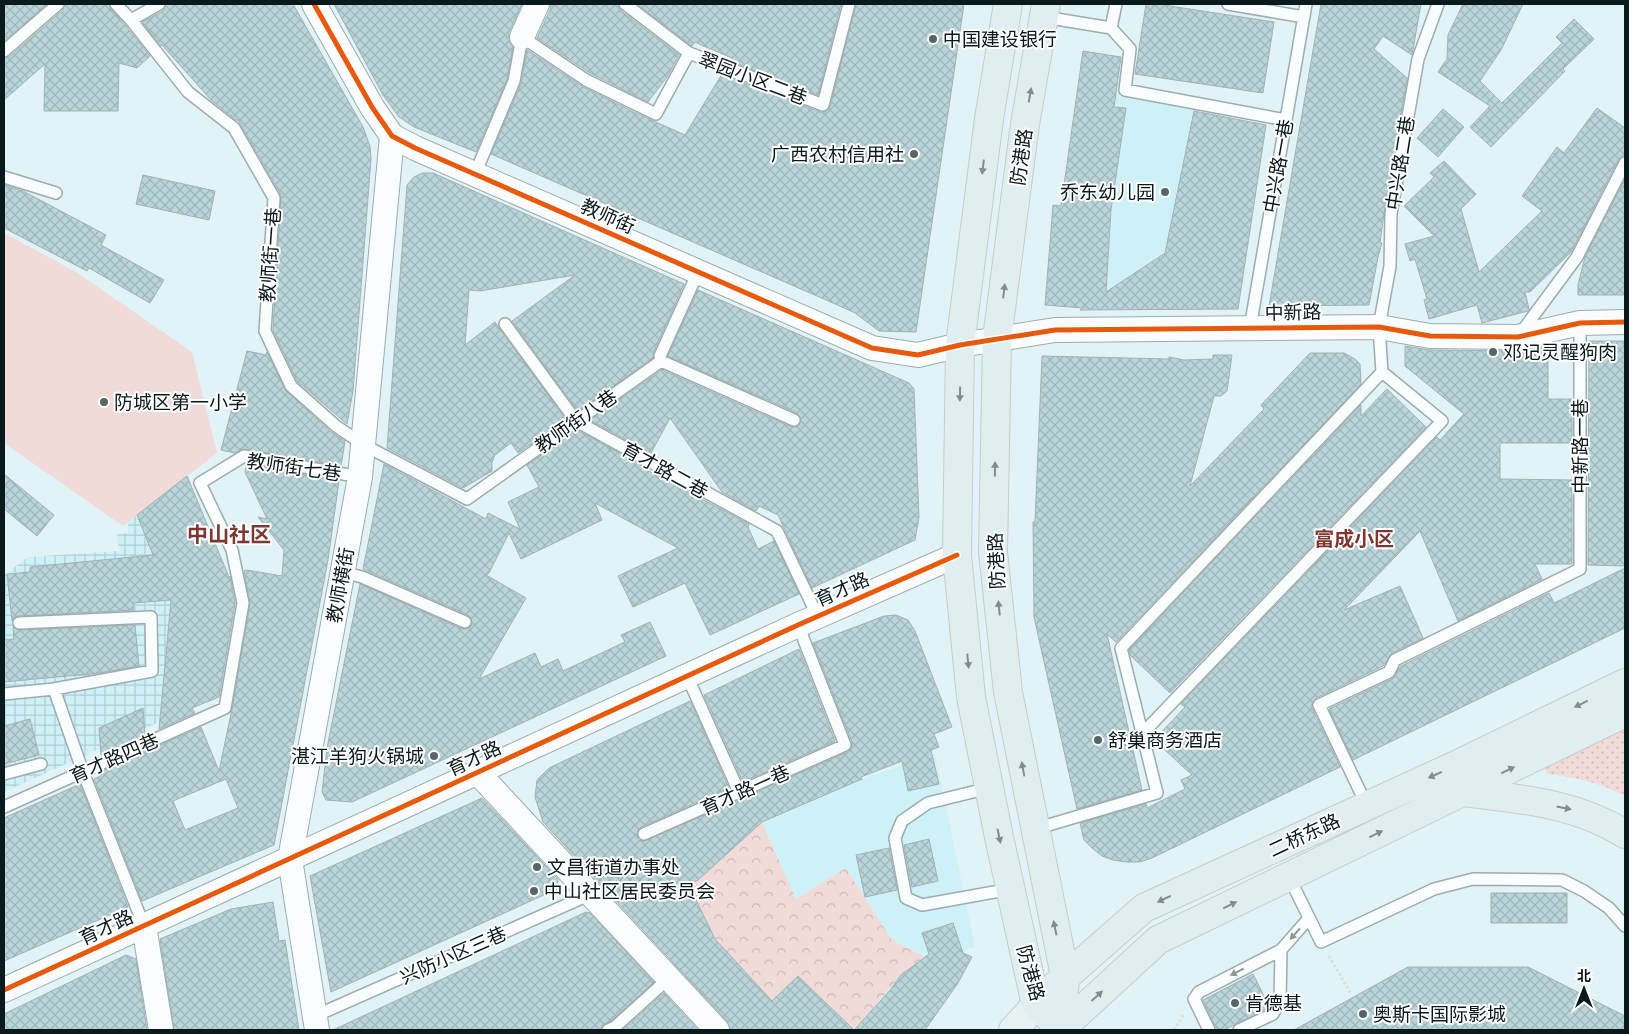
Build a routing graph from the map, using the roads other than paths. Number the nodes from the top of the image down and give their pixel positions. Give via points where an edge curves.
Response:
1 (58, 4) edge
2 (160, 4) edge
3 (314, 4) edge
4 (537, 4) edge
5 (625, 4) edge
6 (849, 4) edge
7 (1008, 4) edge
8 (1116, 4) edge
9 (1228, 4) edge
10 (1306, 4) edge
11 (1438, 4) edge
12 (120, 6) edge
13 (1045, 10) edge
14 (1304, 17) junction
15 (132, 20) junction
16 (1111, 28) junction
17 (522, 37) junction
18 (4, 51) edge
19 (689, 53) junction
20 (1286, 120) junction
21 (392, 136) junction
22 (1625, 163) edge
23 (475, 174) junction
24 (4, 177) edge
25 (56, 193) dead end
26 (698, 272) junction
27 (1625, 322) edge
28 (1580, 323) junction
29 (505, 324) dead end
30 (1379, 326) junction
31 (1250, 328) junction
32 (1518, 337) junction
33 (997, 339) junction
34 (960, 345) junction
35 (661, 361) junction
36 (1382, 372) junction
37 (794, 420) dead end
38 (576, 421) junction
39 (364, 445) junction
40 (360, 477) junction
41 (957, 555) junction
42 (342, 572) junction
43 (808, 621) junction
44 (465, 622) dead end
45 (19, 623) dead end
46 (687, 676) junction
47 (1625, 683) edge
48 (54, 689) junction
49 (4, 694) edge
50 (225, 708) joint
51 (1625, 713) edge
52 (1142, 734) junction
53 (846, 745) joint
54 (41, 764) dead end
55 (83, 772) junction
56 (478, 773) junction
57 (4, 774) edge
58 (989, 788) junction
59 (739, 792) junction
60 (1464, 792) junction
61 (1367, 806) junction
62 (4, 807) edge
63 (1035, 829) junction
64 (644, 834) dead end
65 (1625, 834) edge
66 (290, 859) junction
67 (1289, 877) junction
68 (1011, 889) junction
69 (591, 894) junction
70 (1309, 918) junction
71 (144, 926) junction
72 (1625, 926) edge
73 (1281, 950) junction
74 (1065, 976) junction
75 (669, 978) junction
76 (4, 990) edge
77 (1036, 1005) junction
78 (316, 1023) edge
79 (1060, 1029) edge
80 (162, 1030) edge
81 (608, 1030) edge
82 (716, 1030) edge
83 (1000, 1030) edge
84 (1013, 1030) edge
85 (1209, 1030) edge
86 (1239, 1030) edge

1 - 18 lane
2 - 15 lane
3 - 21 street, 教师街
4 - 17 street
5 - 19 lane, 翠园小区二巷
6 - 19 lane, 翠园小区二巷 via 823,106
7 -> 34 highway, 防港路 via 989,119
8 - 16 lane
9 - 14 lane
10 - 14 lane, 中兴路一巷
11 - 30 lane, 中兴路二巷 via 1418,59 1391,214 1390,266
12 - 15 lane, 教师街一巷
13 - 16 lane
33 -> 13 highway, 防港路 via 1025,124
14 - 20 lane, 中兴路一巷
15 - 39 lane, 教师街一巷 via 188,92 234,128 274,198 264,331 291,386 336,426
16 - 20 lane via 1130,49 1125,90
17 - 19 lane via 586,80 656,114
17 - 23 lane via 514,81
20 - 31 lane, 中兴路一巷
21 - 23 street, 教师街
21 - 39 street, 教师横街
22 - 32 lane via 1577,258
23 - 26 street, 教师街
24 - 25 lane
26 - 34 street, 教师街 via 872,348 918,355
26 - 35 lane via 660,356
27 - 28 street, 中新路
28 - 32 street, 中新路
28 - 61 lane, 中新路一巷 via 1580,569 1395,660 1389,672 1319,705
29 - 38 lane, 育才路二巷
30 - 31 street, 中新路
30 - 32 street, 中新路 via 1430,336
30 - 36 lane, 中兴路二巷
31 - 33 street, 中新路 via 1055,330
33 - 34 street, 中新路
63 -> 33 highway, 防港路 via 1008,692 993,552
34 -> 41 highway, 防港路
35 - 37 lane
35 - 38 lane, 教师街八巷
36 - 52 lane via 1120,648
36 - 52 lane via 1442,421
38 - 39 lane, 教师街八巷 via 467,498
38 - 43 lane, 育才路二巷 via 777,531
39 - 40 street, 教师横街
40 - 42 street, 教师横街
40 - 50 lane, 教师街七巷 via 244,456 200,483 232,550 243,603
41 - 43 street, 育才路
41 -> 58 highway, 防港路 via 971,697
42 - 44 lane
42 - 66 street, 教师横街
43 - 46 street, 育才路
43 - 53 lane, 育才路二巷
45 - 48 lane via 150,616 152,671
46 - 56 street, 育才路
46 - 59 lane
47 -> 61 highway, 二桥东路
48 - 49 lane
48 - 55 lane
50 - 55 lane, 育才路四巷
60 -> 51 highway, 二桥东路
52 - 63 lane via 1157,793
53 - 59 lane, 育才路一巷
54 - 57 lane
55 - 62 lane, 育才路四巷
55 - 71 lane
56 - 66 street, 育才路
56 - 69 street
58 -> 68 highway, 防港路
58 - 68 lane via 928,803 902,820 895,838 906,898 922,905
59 - 64 lane, 育才路一巷
60 -> 65 highway via 1574,810
67 -> 60 highway, 二桥东路
61 -> 74 highway, 二桥东路 via 1144,908
74 -> 63 highway, 防港路
66 - 71 street, 育才路
66 - 78 street, 教师横街
67 - 70 lane
79 -> 67 highway, 二桥东路 via 1158,940
68 - 77 highway, 防港路
69 - 75 street
69 - 78 lane, 兴防小区三巷
70 - 72 lane via 1321,942 1434,889 1473,879 1562,880 1609,908
70 -> 73 lane
71 - 76 street, 育才路
71 - 80 street
73 -> 85 lane via 1199,992 1194,999
73 - 86 lane via 1280,1001 1273,1014
74 - 77 highway, 二桥东路
74 - 79 highway, 防港路
75 - 81 lane
75 - 82 street
77 - 79 highway, 防港路
77 - 83 street
77 - 84 main road, 二桥东路

